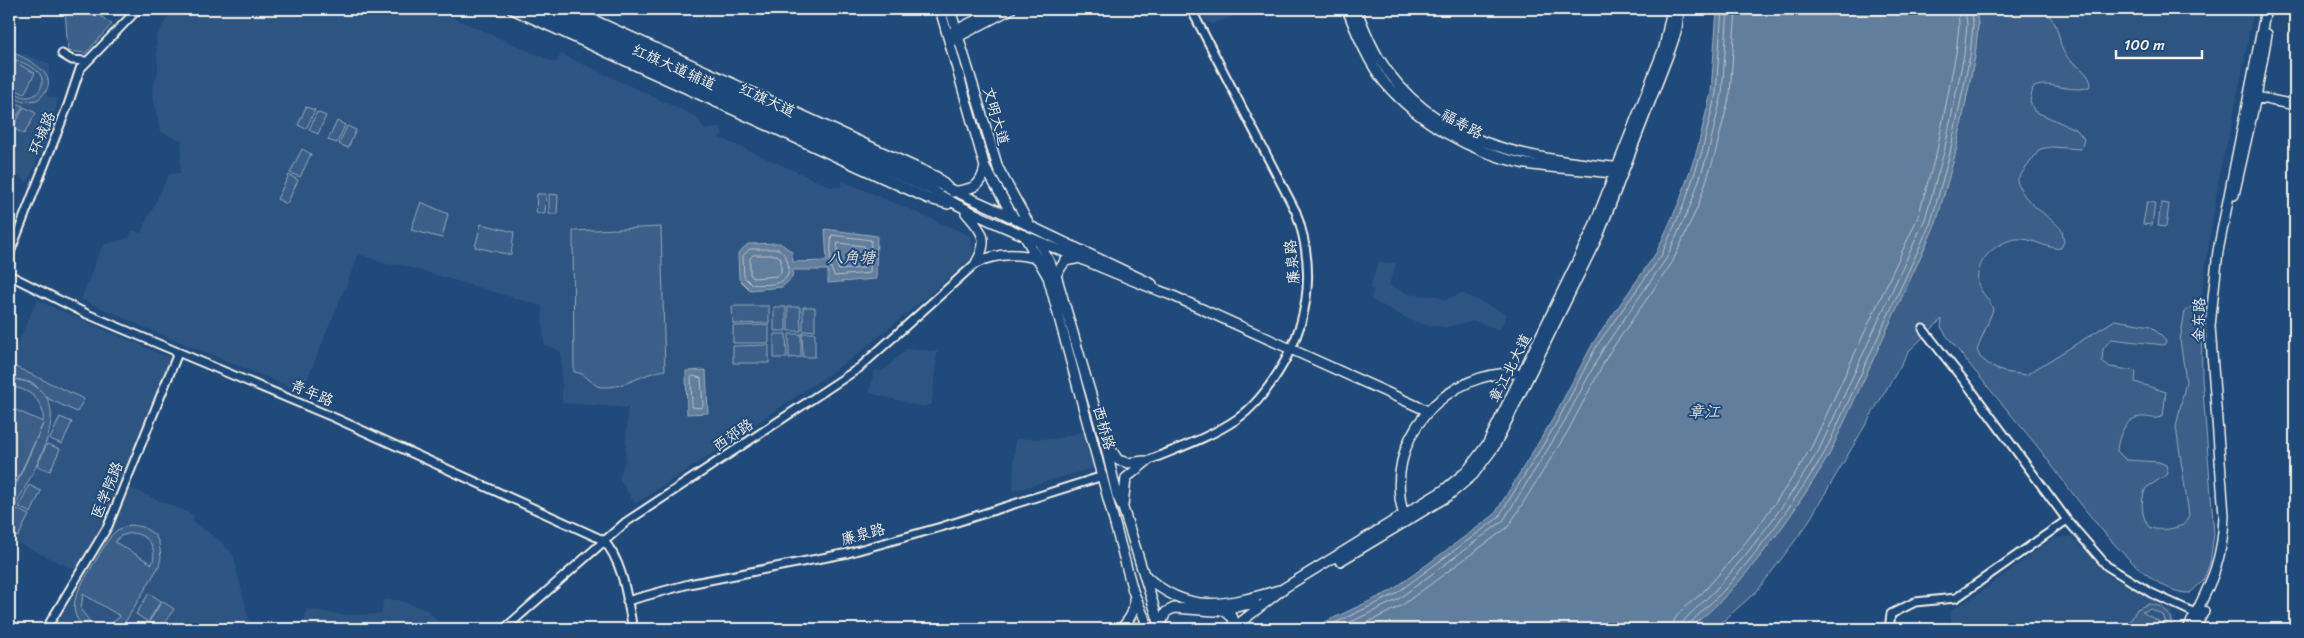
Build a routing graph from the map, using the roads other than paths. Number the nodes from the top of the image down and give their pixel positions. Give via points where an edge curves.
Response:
1 (138, 9) edge
2 (144, 9) edge
3 (512, 9) edge
4 (532, 9) edge
5 (549, 9) edge
6 (570, 9) edge
7 (940, 9) edge
8 (950, 9) edge
9 (998, 9) edge
10 (1011, 9) edge
11 (1191, 9) edge
12 (1347, 9) edge
13 (1356, 9) edge
14 (1672, 9) edge
15 (1679, 9) edge
16 (2266, 9) edge
17 (2272, 9) edge
18 (124, 24) junction
19 (957, 33) junction
20 (948, 38) junction
21 (62, 54) dead end
22 (86, 61) junction
23 (2253, 97) junction
24 (2295, 105) edge
25 (985, 167) junction
26 (1619, 171) junction
27 (953, 192) junction
28 (962, 209) junction
29 (1015, 219) junction
30 (1030, 226) junction
31 (1025, 236) junction
32 (1040, 242) junction
33 (9, 255) edge
34 (1080, 258) junction
35 (1039, 259) junction
36 (976, 263) junction
37 (9, 275) edge
38 (1056, 275) junction
39 (1171, 295) junction
40 (1923, 329) dead end
41 (1292, 350) junction
42 (178, 353) junction
43 (1526, 374) junction
44 (1428, 411) junction
45 (1104, 439) junction
46 (1147, 461) junction
47 (1103, 476) junction
48 (1123, 508) junction
49 (1405, 518) junction
50 (2067, 520) junction
51 (603, 540) junction
52 (1143, 574) junction
53 (1134, 591) junction
54 (1285, 591) junction
55 (1273, 598) junction
56 (627, 601) junction
57 (1217, 608) junction
58 (2198, 615) junction
59 (1160, 628) edge
60 (46, 629) edge
61 (504, 629) edge
62 (633, 629) edge
63 (1121, 629) edge
64 (1128, 629) edge
65 (1148, 629) edge
66 (1234, 629) edge
67 (1889, 629) edge
68 (2188, 629) edge
69 (2195, 629) edge

1 - 18 street
2 - 18 street
3 - 28 main road, 红旗大道辅道 via 929,199
4 - 28 main road, 红旗大道 via 932,191
5 - 27 main road, 红旗大道
6 - 27 main road, 红旗大道辅道 via 938,177
7 - 20 main road, 文明大道
8 - 19 main road, 文明大道
9 - 19 main road
10 - 19 main road
11 - 41 street, 廉泉路 via 1289,194 1301,226 1308,259 1308,288 1304,315
12 - 26 main road, 福寿路 via 1368,57 1385,83 1414,110 1440,128 1470,145 1521,163
13 - 26 main road, 福寿路 via 1383,64 1404,90 1432,115 1494,147 1546,160
14 - 26 main road, 章江北大道 via 1664,48
15 - 26 main road, 章江北大道 via 1670,50
16 - 23 main road, 金东路
17 - 23 main road, 金东路
18 - 22 street, 环城路
19 - 20 main road
19 - 30 main road, 文明大道 via 998,168
20 - 25 main road, 文明大道
21 - 22 street via 72,60
22 - 33 street, 环城路 via 80,69
23 - 24 main road
23 - 58 main road, 金东路 via 2224,249 2215,326 2229,513 2228,541 2215,592
25 - 27 main road via 982,179 975,187
25 - 29 main road, 文明大道
26 - 43 main road, 章江北大道
27 - 29 main road, 红旗大道
28 - 31 main road, 红旗大道
28 - 36 main road via 982,230 983,248
29 - 30 main road, 红旗大道
29 - 31 main road, 文明大道
30 - 32 main road, 文明大道
30 - 39 main road, 红旗大道 via 1134,274
31 - 32 main road, 红旗大道
31 - 35 main road, 西桥路
32 - 34 main road, 红旗大道
32 - 38 main road, 西桥路
34 - 38 main road via 1065,261
34 - 39 main road, 红旗大道
35 - 36 main road via 1001,255
35 - 47 main road, 西桥路 via 1048,277
36 - 51 street, 西郊路 via 858,368
37 - 42 street, 青年路 via 87,314
38 - 45 main road, 西桥路
39 - 41 main road
40 - 50 street
41 - 44 main road
41 - 46 street, 廉泉路 via 1267,390 1237,419 1195,443
42 - 51 street, 青年路 via 335,418
42 - 60 street, 医学院路 via 108,526
43 - 44 main road via 1494,375 1468,382 1444,396
43 - 49 main road, 章江北大道 via 1494,446 1473,475 1448,496
44 - 49 main road via 1413,431 1403,457 1400,486
45 - 46 main road via 1118,460 1128,463
45 - 48 main road, 西桥路
46 - 48 main road via 1126,478
47 - 53 main road, 西桥路
47 - 56 street, 廉泉路 via 848,553 689,584
48 - 52 main road, 西桥路
49 - 54 main road, 章江北大道
50 - 58 street via 2107,566 2151,593
50 - 67 street via 1956,598 1915,602 1896,610 1891,614
51 - 56 street via 612,549
51 - 61 street, 西郊路
52 - 57 main road via 1174,597
52 - 59 main road, 西桥路
53 - 63 main road via 1135,608
53 - 65 main road, 西桥路
54 - 55 main road, 章江北大道
54 - 57 main road
54 - 66 main road, 章江北大道
55 - 57 main road
55 - 66 main road, 章江北大道
56 - 62 street
57 - 59 main road via 1174,608 1166,612
57 - 66 main road
58 - 68 main road, 金东路
58 - 69 main road, 金东路
64 - 65 main road

